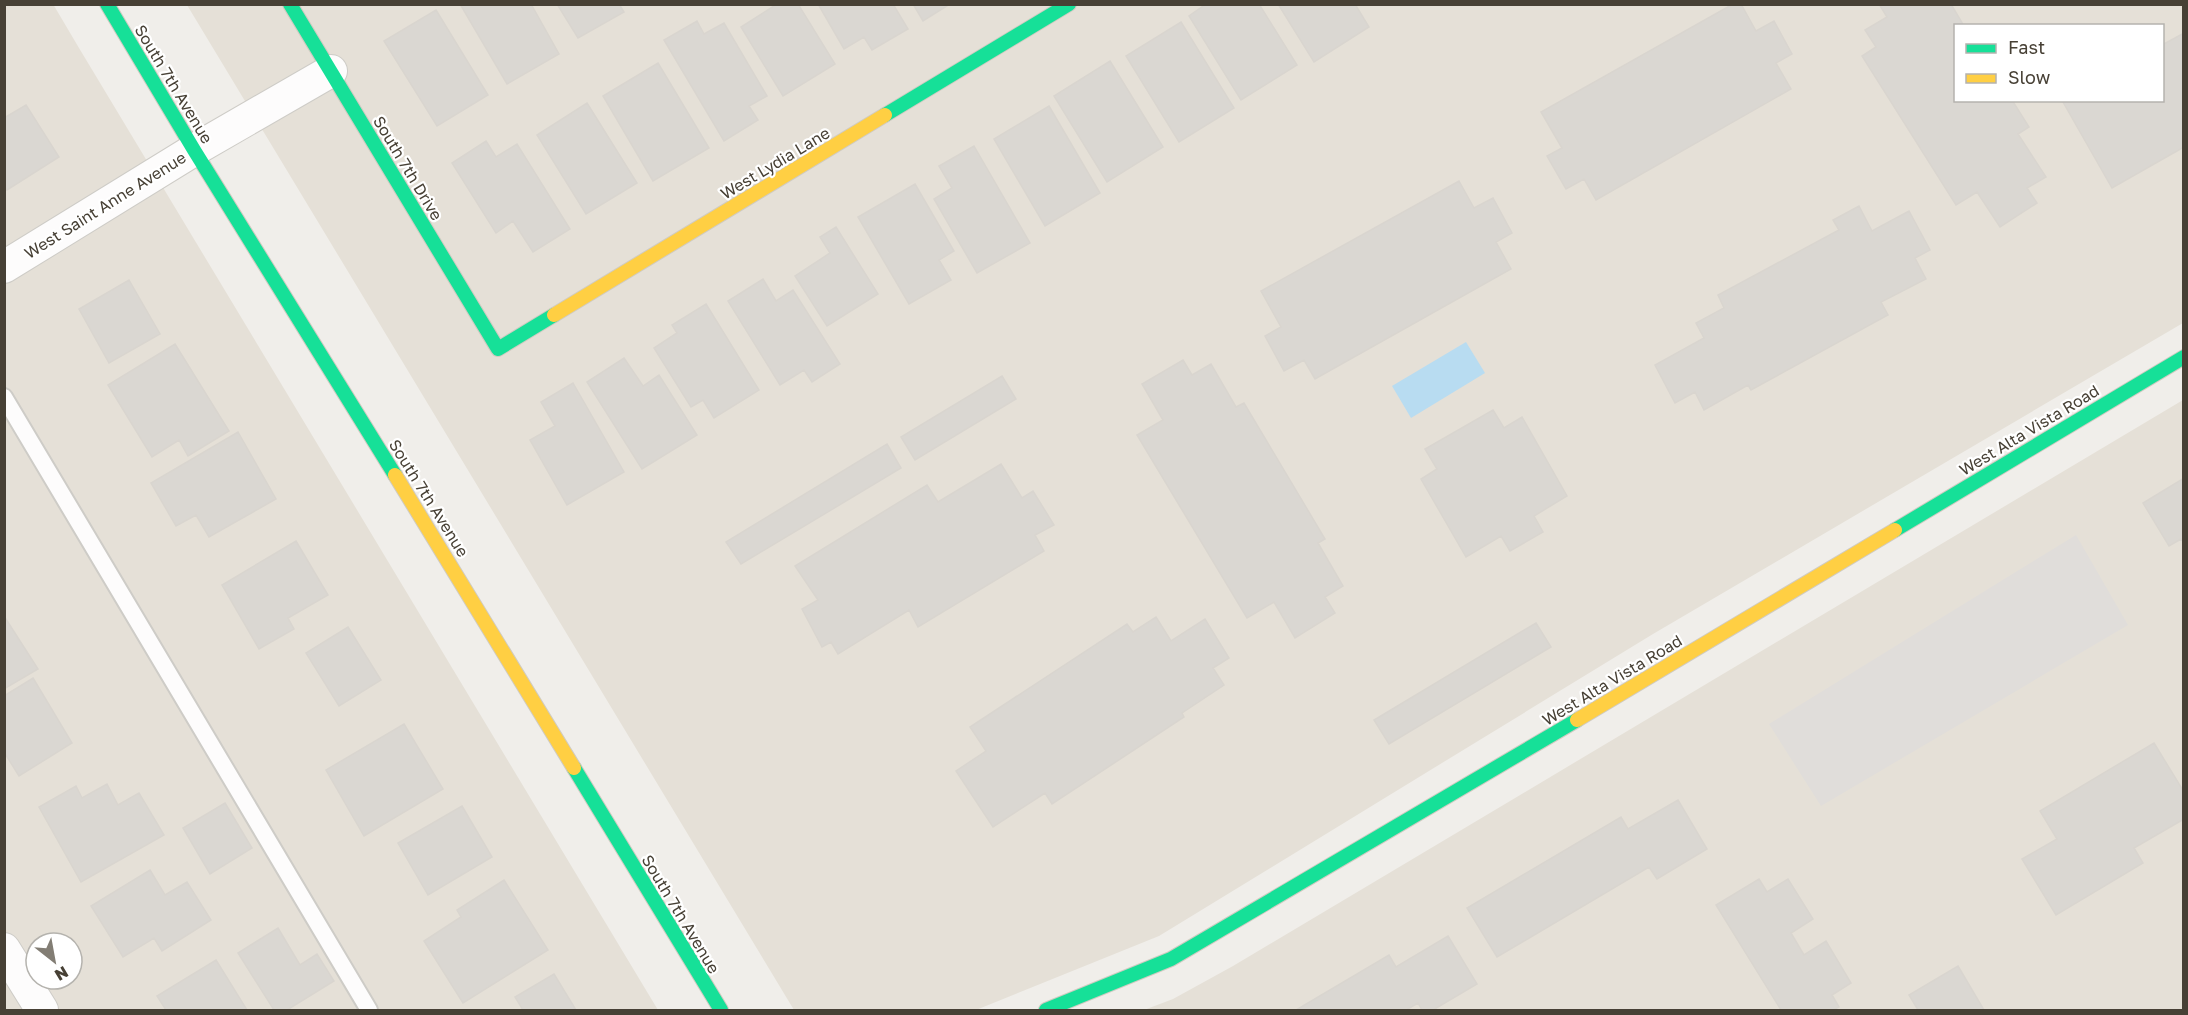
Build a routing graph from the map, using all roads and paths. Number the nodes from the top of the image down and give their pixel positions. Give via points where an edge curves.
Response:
1 (107, 4) edge
2 (1069, 4) edge
3 (296, 6) edge
4 (331, 71) junction
5 (194, 150) junction
6 (4, 267) edge
7 (498, 349) joint
8 (2184, 357) edge
9 (4, 397) edge
10 (4, 948) edge
11 (42, 1011) edge
12 (369, 1011) edge
13 (721, 1011) edge
14 (1046, 1011) edge

1 - 5 street, South 7th Avenue
2 - 7 street, West Lydia Lane
3 - 4 street, South 7th Drive
4 - 5 street, West Saint Anne Avenue
4 - 7 street, South 7th Drive
5 - 6 street, West Saint Anne Avenue
5 - 13 street, South 7th Avenue
8 - 14 street, West Alta Vista Road via 1171,959
9 - 12 lane
10 - 11 street

